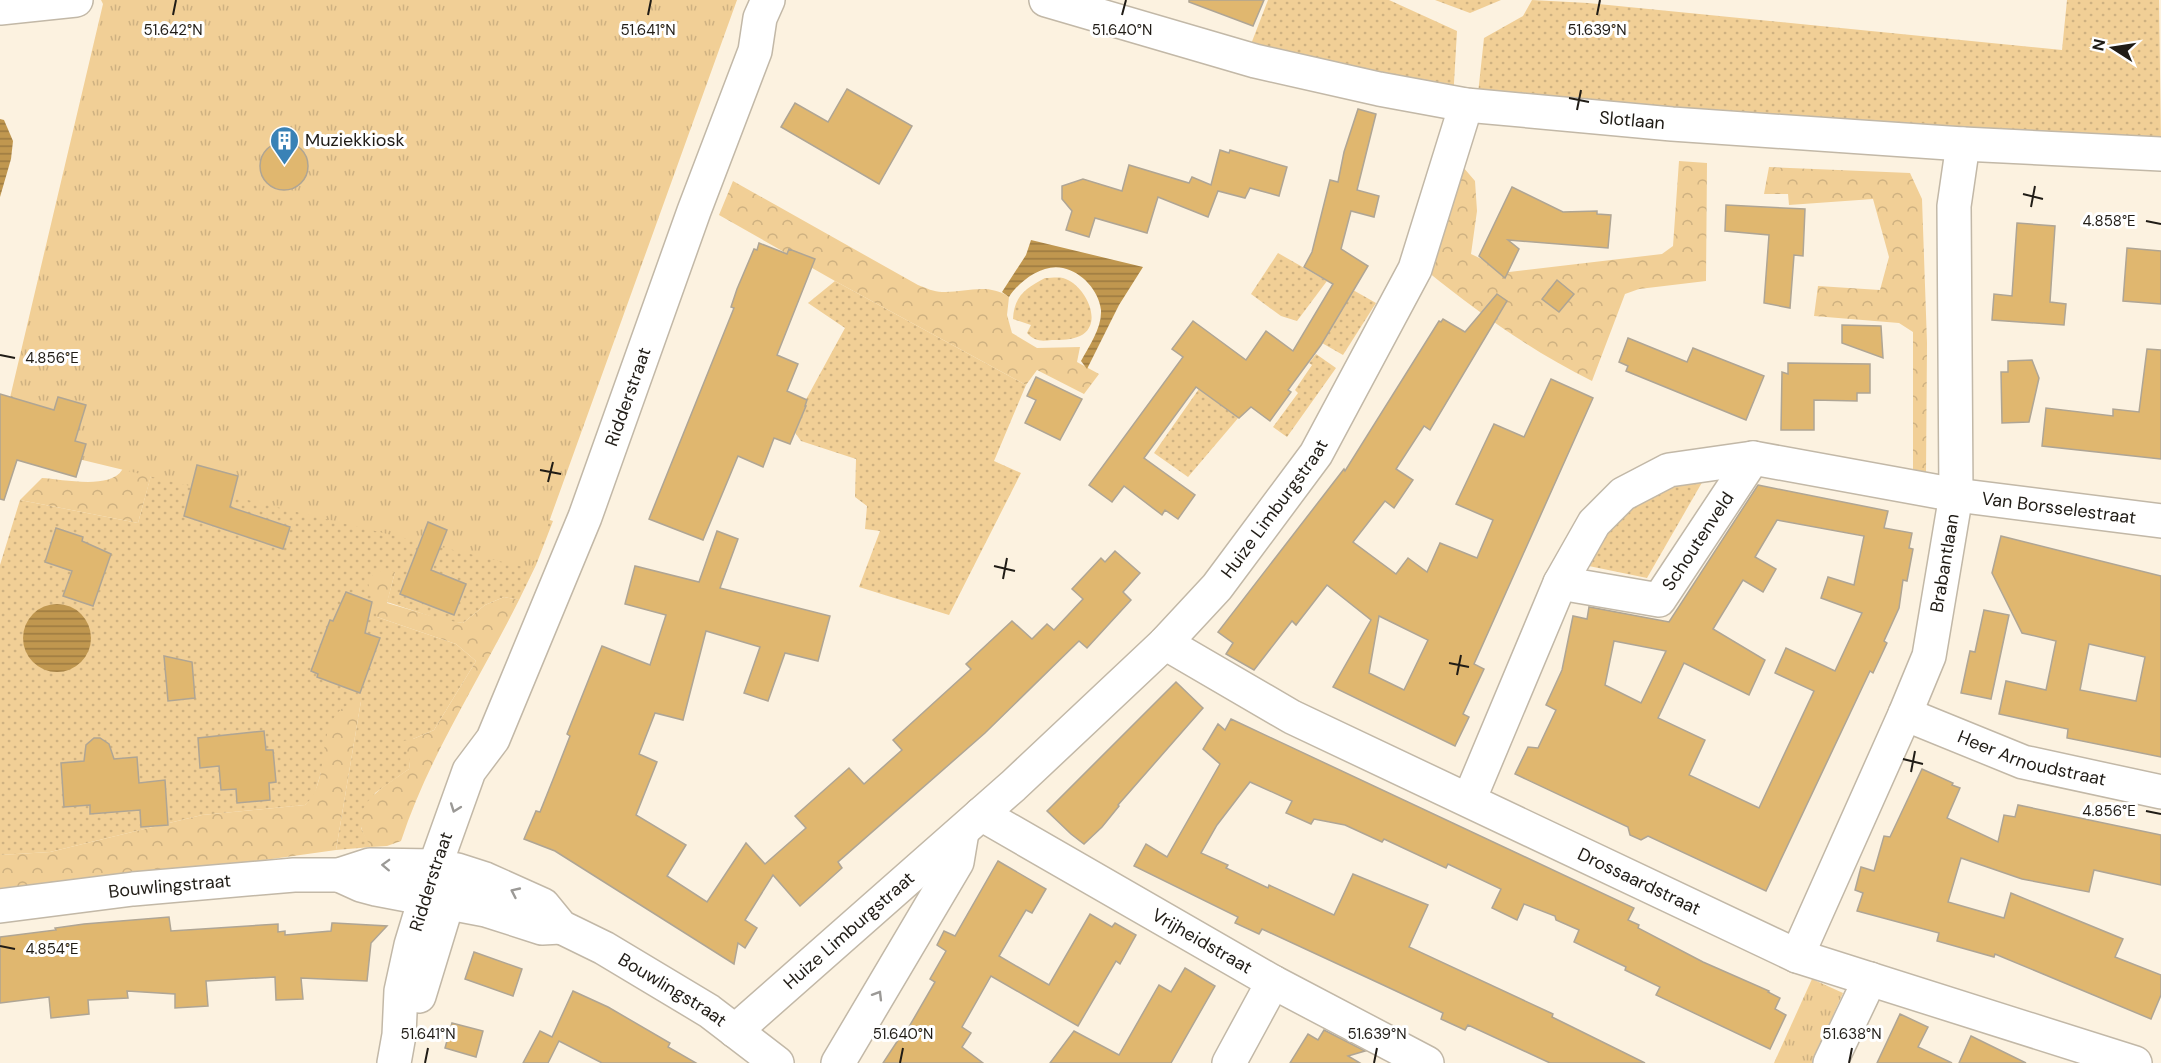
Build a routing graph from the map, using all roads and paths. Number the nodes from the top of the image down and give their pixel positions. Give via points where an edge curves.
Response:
1 (76, 0) edge
2 (768, 0) edge
3 (792, 0) edge
4 (1046, 0) edge
5 (0, 8) edge
6 (755, 51) junction
7 (1466, 105) junction
8 (1963, 144) junction
9 (2160, 153) edge
10 (1753, 458) junction
11 (1956, 495) junction
12 (2161, 521) edge
13 (1560, 583) junction
14 (1166, 643) junction
15 (1905, 714) junction
16 (2161, 792) edge
17 (1469, 800) junction
18 (972, 823) junction
19 (446, 868) junction
20 (339, 875) junction
21 (437, 900) junction
22 (0, 906) edge
23 (561, 927) junction
24 (1797, 956) junction
25 (1870, 979) junction
26 (1273, 982) junction
27 (735, 1030) junction
28 (397, 1049) edge
29 (777, 1063) edge
30 (838, 1063) edge
31 (1229, 1063) edge
32 (1427, 1063) edge
33 (1830, 1063) edge
34 (2135, 1063) edge

1 - 5 street
2 - 6 street, Ridderstraat via 760,18
3 - 6 street, Ridderstraat via 782,22
4 - 7 street, Slotlaan via 1255,62
6 - 19 street, Ridderstraat via 585,517 493,740 469,771
7 - 8 street, Slotlaan
7 - 14 street, Huize Limburgstraat via 1415,269 1316,454 1217,587
8 - 9 street, Slotlaan
8 - 11 street, Brabantlaan via 1954,206
10 - 11 street, Schoutenveld
10 - 13 street, Schoutenveld via 1669,470 1623,494 1594,523
10 - 13 street, Schoutenveld via 1659,600
11 - 12 street, Van Borsselestraat
11 - 15 street, Brabantlaan via 1929,656
13 - 17 street, Schoutenveld
14 - 17 street, Drossaardstraat via 1292,717
14 - 18 street, Huize Limburgstraat
15 - 16 street, Heer Arnoudstraat via 2023,762
15 - 24 street, Brabantlaan
17 - 24 street, Drossaardstraat
18 - 26 street, Vrijheidstraat
18 - 27 street, Huize Limburgstraat
30 -> 18 street, Huize Limburgstraat via 957,862
19 -> 20 street, Bouwlingstraat via 370,865
19 - 21 street, Ridderstraat
23 -> 19 street, Bouwlingstraat via 543,905 485,879
20 - 21 street, Bouwlingstraat via 376,889
20 - 22 street, Bouwlingstraat via 294,875 134,889
21 - 23 street, Bouwlingstraat via 542,928
21 - 28 street, Ridderstraat via 419,995
23 - 27 street, Bouwlingstraat via 604,948
24 - 25 street, Drossaardstraat
25 - 33 street
25 - 34 street, Drossaardstraat
26 - 31 street
26 - 32 street, Vrijheidstraat
27 - 29 street, Bouwlingstraat

